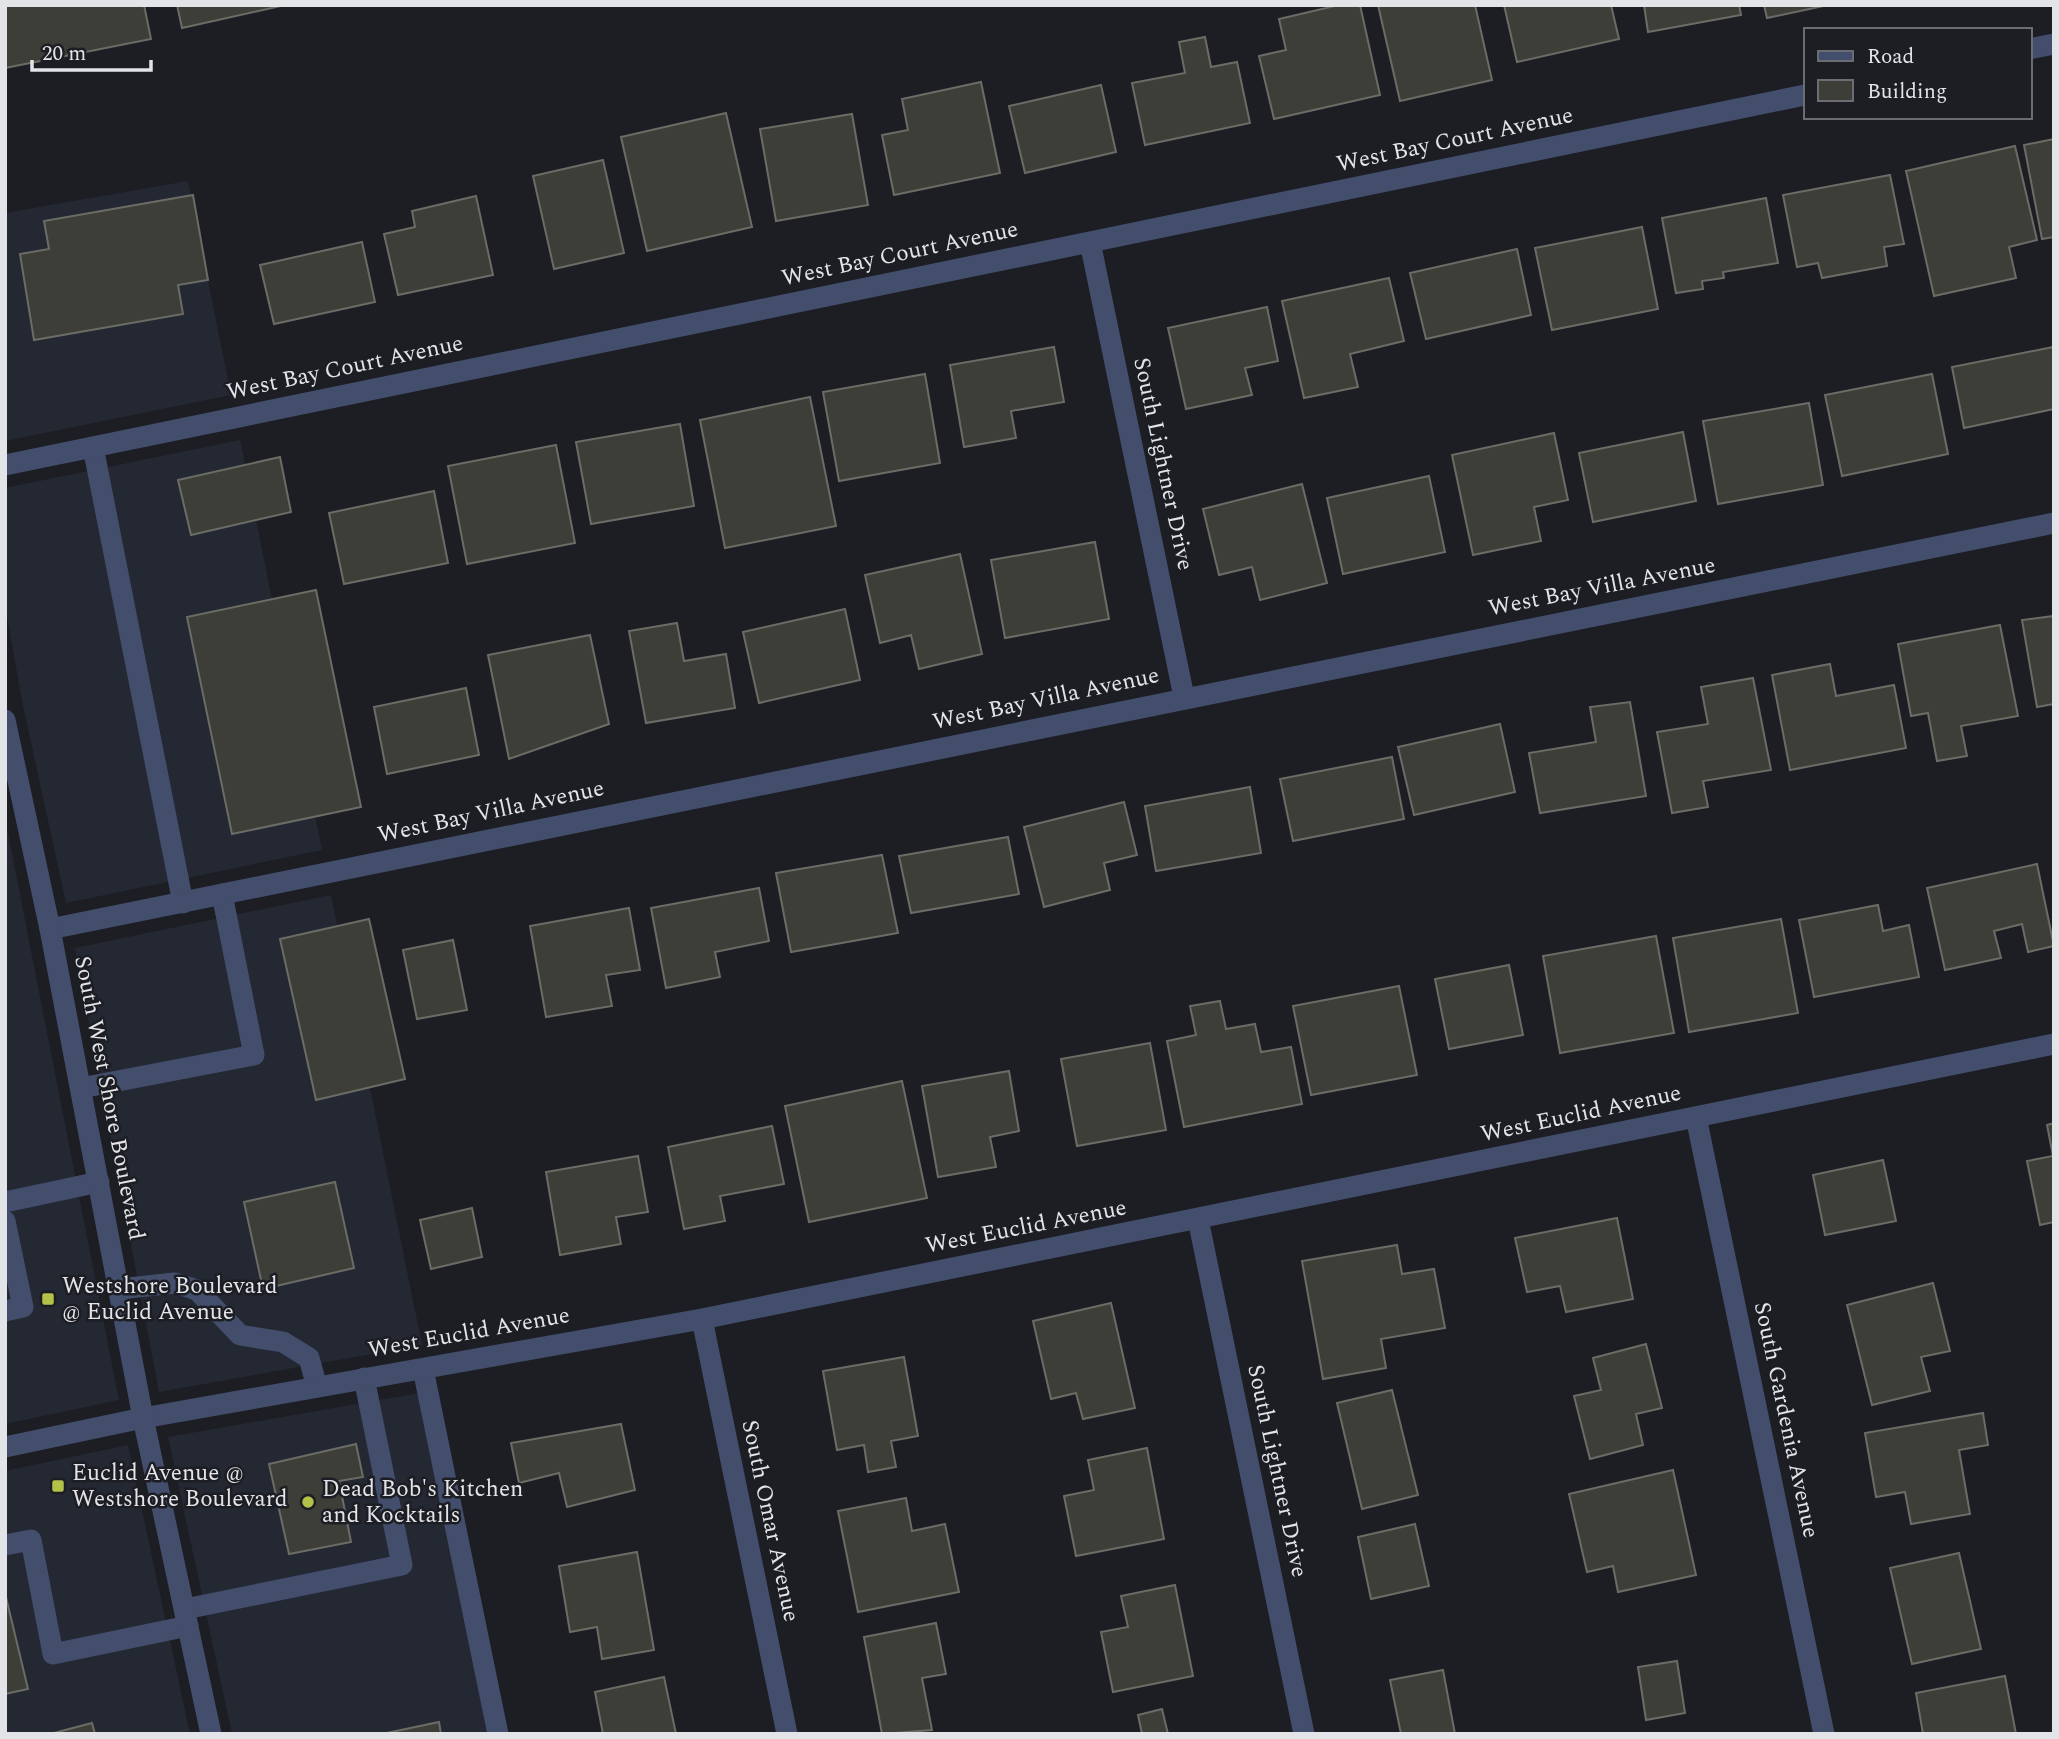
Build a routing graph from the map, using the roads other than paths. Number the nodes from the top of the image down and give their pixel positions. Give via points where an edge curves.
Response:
1 (2054, 44) edge
2 (2031, 49) edge
3 (1804, 95) edge
4 (1090, 242) junction
5 (93, 447) junction
6 (5, 465) edge
7 (2054, 523) edge
8 (1184, 697) junction
9 (5, 720) edge
10 (222, 894) junction
11 (183, 903) junction
12 (50, 929) junction
13 (2054, 1044) edge
14 (80, 1088) junction
15 (1696, 1117) junction
16 (99, 1182) junction
17 (5, 1202) edge
18 (1198, 1219) junction
19 (5, 1220) edge
20 (119, 1289) junction
21 (5, 1311) edge
22 (702, 1319) junction
23 (423, 1369) junction
24 (364, 1378) junction
25 (317, 1387) junction
26 (143, 1418) junction
27 (5, 1447) edge
28 (5, 1545) edge
29 (186, 1617) junction
30 (211, 1734) edge
31 (498, 1734) edge
32 (787, 1734) edge
33 (1304, 1734) edge
34 (1824, 1734) edge

1 - 2 street
3 - 4 street, West Bay Court Avenue
4 - 5 street, West Bay Court Avenue
4 - 8 street, South Lightner Drive
5 - 6 street, West Bay Court Avenue
5 - 11 street
7 - 8 street, West Bay Villa Avenue
8 - 10 street, West Bay Villa Avenue
9 - 12 street, South West Shore Boulevard
10 - 11 street, West Bay Villa Avenue
10 - 14 street via 254,1055
11 - 12 street, West Bay Villa Avenue
12 - 14 street, South West Shore Boulevard
13 - 15 street, West Euclid Avenue
14 - 16 street, South West Shore Boulevard
15 - 18 street, West Euclid Avenue
15 - 34 street, South Gardenia Avenue
16 - 17 street
16 - 20 street, South West Shore Boulevard
18 - 22 street, West Euclid Avenue
18 - 33 street, South Lightner Drive
19 - 21 street via 23,1307
20 - 25 street via 175,1283 197,1290 240,1335 283,1342 309,1358
20 - 26 street, South West Shore Boulevard
22 - 23 street, West Euclid Avenue
22 - 32 street, South Omar Avenue
23 - 24 street, West Euclid Avenue
23 - 31 street
24 - 25 street, West Euclid Avenue
24 - 29 street via 402,1565
25 - 26 street, West Euclid Avenue
26 - 27 street, West Euclid Avenue
26 - 29 street, South West Shore Boulevard
28 - 29 street via 31,1540 53,1654
29 - 30 street, South West Shore Boulevard

